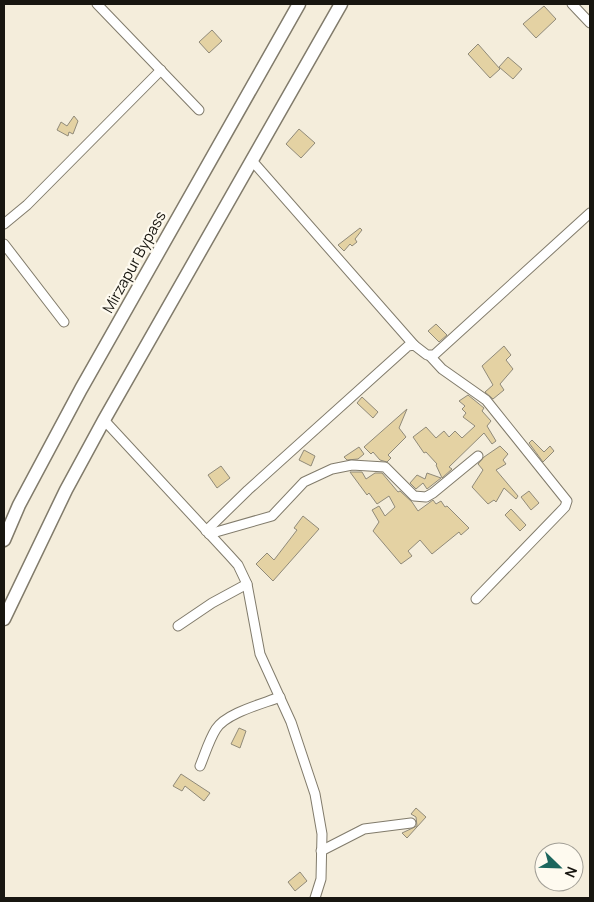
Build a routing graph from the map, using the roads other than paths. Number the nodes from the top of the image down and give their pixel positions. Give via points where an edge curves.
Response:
1 (97, 4) edge
2 (299, 4) edge
3 (341, 4) edge
4 (572, 4) edge
5 (590, 23) edge
6 (161, 70) junction
7 (199, 110) dead end
8 (254, 163) dead end
9 (590, 214) edge
10 (4, 224) edge
11 (4, 244) edge
12 (64, 322) dead end
13 (414, 345) junction
14 (430, 356) junction
15 (104, 420) junction
16 (478, 456) dead end
17 (208, 532) junction
18 (4, 540) edge
19 (247, 584) junction
20 (476, 599) dead end
21 (4, 619) edge
22 (178, 626) dead end
23 (280, 697) junction
24 (200, 766) dead end
25 (411, 823) dead end
26 (321, 852) junction
27 (315, 898) edge

1 - 6 street
2 - 18 highway, Mirzapur Bypass via 81,389 19,505
3 - 15 highway
4 - 5 street
6 - 7 street
6 - 10 street via 27,205
8 - 13 street
9 - 14 street
11 - 12 street
13 - 14 street
13 - 17 street via 408,346 248,490
14 - 20 street via 442,369 486,400 567,501 565,507
15 - 17 street
15 - 21 highway via 66,490
16 - 17 street via 433,493 420,497 414,496 384,467 352,466 332,470 304,482 272,516
17 - 19 street via 238,566
19 - 22 street via 212,602
19 - 23 street via 260,654
23 - 24 street via 221,722
23 - 26 street via 314,794 322,834
25 - 26 street via 364,829
26 - 27 street via 321,879

